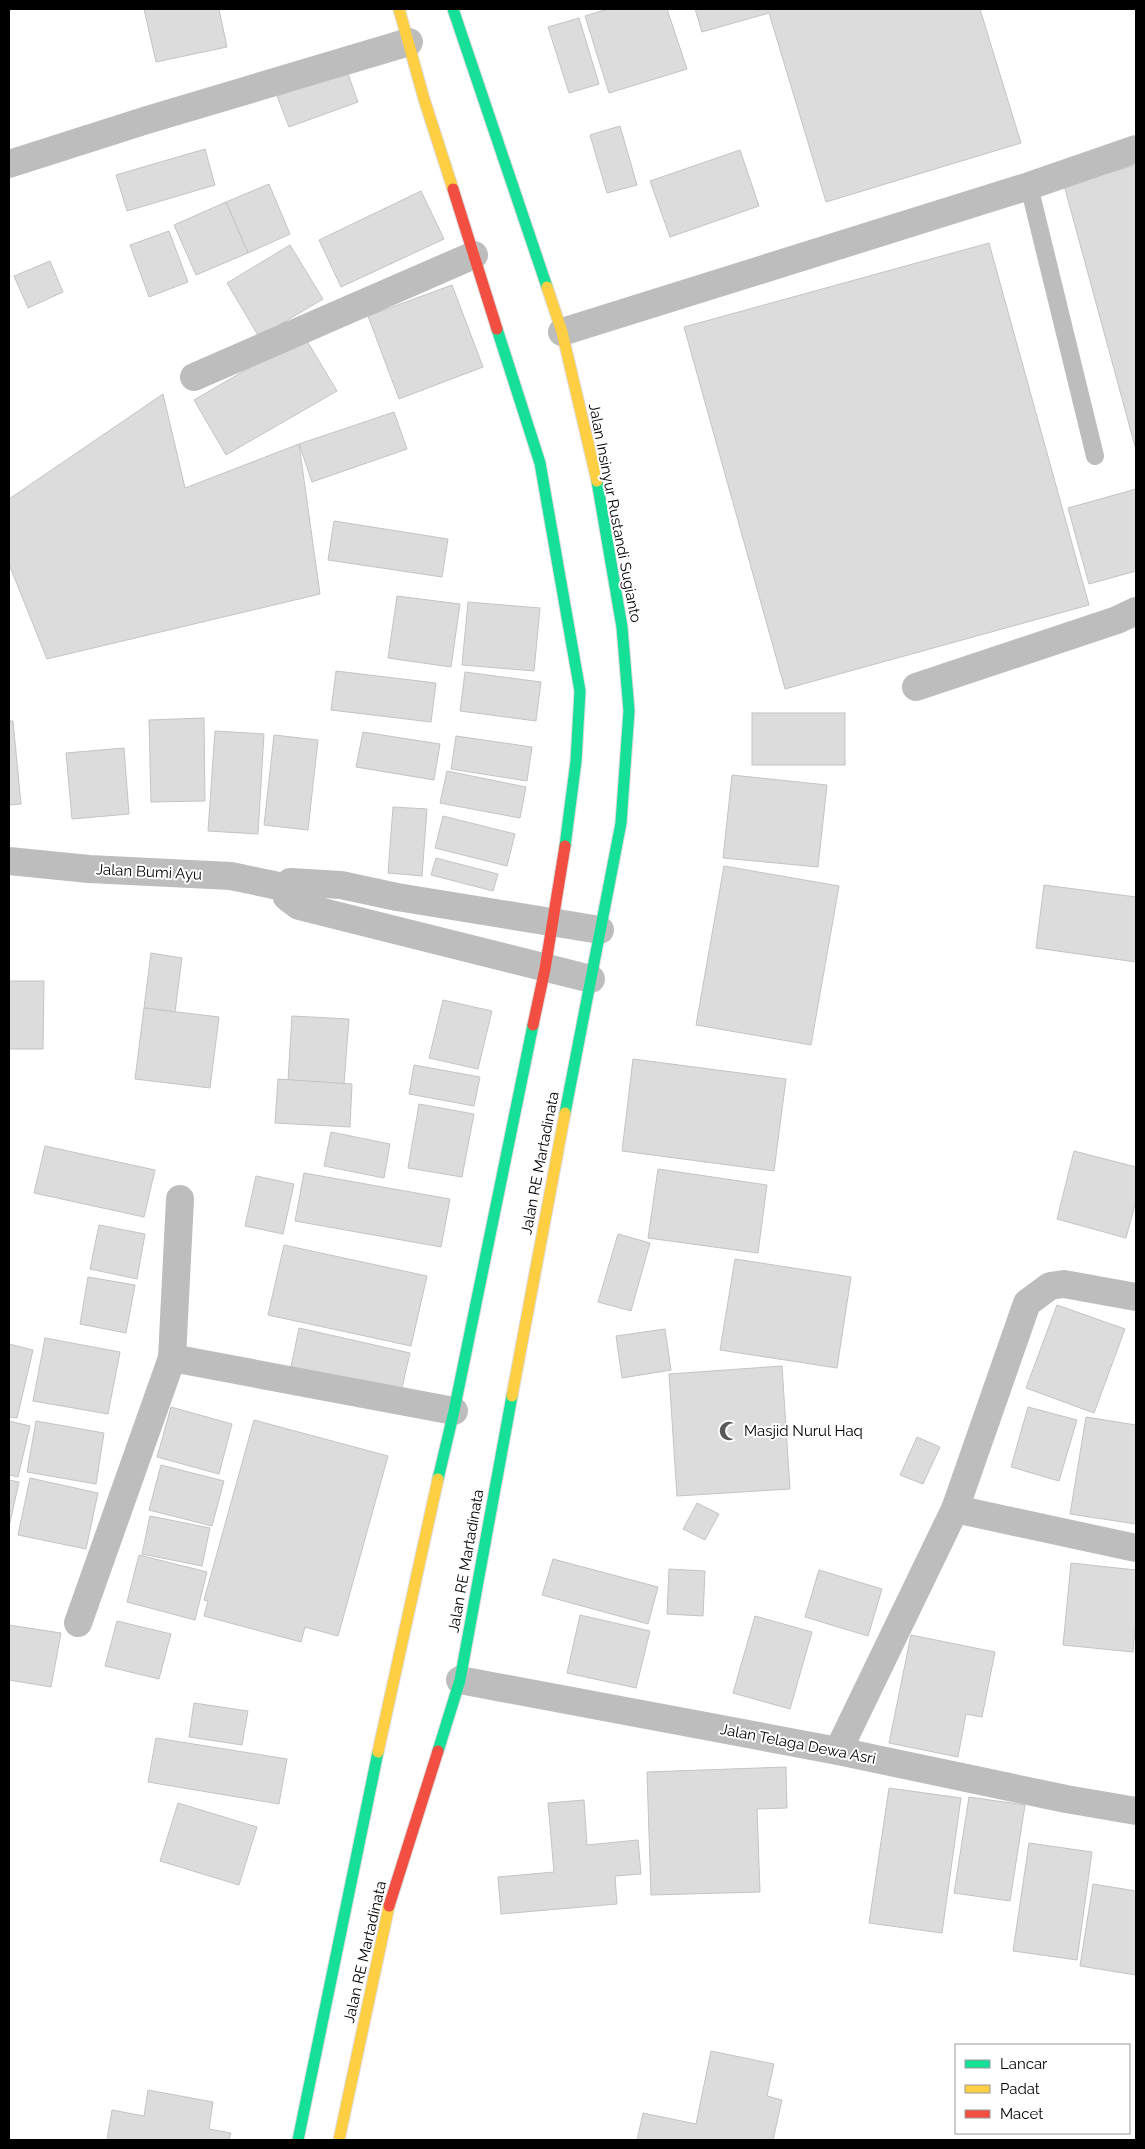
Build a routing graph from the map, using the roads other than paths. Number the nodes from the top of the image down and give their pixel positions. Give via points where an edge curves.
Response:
1 (399, 9) edge
2 (453, 9) edge
3 (409, 42) junction
4 (1136, 149) edge
5 (9, 164) edge
6 (1029, 186) junction
7 (474, 255) junction
8 (562, 332) junction
9 (194, 377) dead end
10 (1096, 456) dead end
11 (1136, 611) edge
12 (916, 687) dead end
13 (9, 861) edge
14 (289, 885) junction
15 (552, 924) junction
16 (600, 930) junction
17 (545, 969) junction
18 (591, 979) junction
19 (180, 1199) dead end
20 (1136, 1297) edge
21 (172, 1358) junction
22 (454, 1411) junction
23 (955, 1509) junction
24 (1136, 1548) edge
25 (78, 1623) dead end
26 (460, 1680) junction
27 (838, 1751) junction
28 (1136, 1811) edge
29 (298, 2140) edge
30 (339, 2140) edge

1 - 3 highway
2 - 8 highway, Jalan Insinyur Rustandi Sugianto
3 - 5 street
3 - 7 highway
4 - 6 street
6 - 8 street
6 - 10 lane
7 - 9 street
7 - 15 highway via 540,463 580,691 580,728
8 - 16 highway, Jalan Insinyur Rustandi Sugianto via 593,458 622,627 629,711 621,823
11 - 12 street
13 - 14 street, Jalan Bumi Ayu via 89,869 231,876
14 - 15 street, Jalan Bumi Ayu via 340,885
14 - 17 street via 287,897 299,906
15 - 16 street, Jalan Bumi Ayu
15 - 17 highway
16 - 18 highway, Jalan Insinyur Rustandi Sugianto
17 - 18 street
17 - 22 highway
18 - 26 highway, Jalan RE Martadinata
19 - 21 street
20 - 23 street via 1064,1284 1050,1286 1027,1303
21 - 22 street
21 - 25 street
22 - 29 highway via 358,1844
23 - 24 street
23 - 27 street
26 - 27 street, Jalan Telaga Dewa Asri
26 - 30 highway, Jalan RE Martadinata via 392,1894
27 - 28 street, Jalan Telaga Dewa Asri

